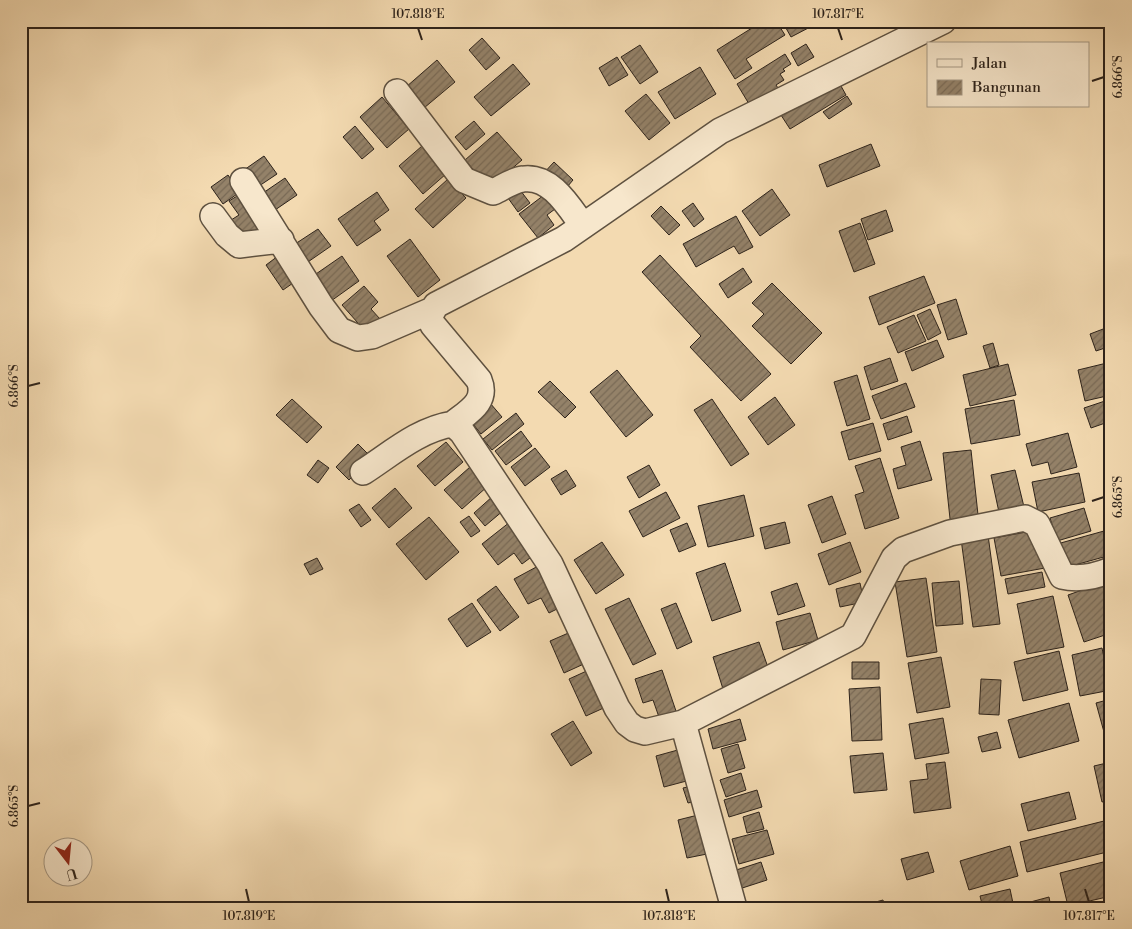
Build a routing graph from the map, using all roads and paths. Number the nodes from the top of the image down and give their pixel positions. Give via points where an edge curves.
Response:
1 (942, 21) edge
2 (397, 92) dead end
3 (243, 181) dead end
4 (213, 216) dead end
5 (583, 226) junction
6 (281, 240) junction
7 (430, 311) junction
8 (453, 424) junction
9 (363, 472) dead end
10 (1111, 570) edge
11 (683, 723) junction
12 (734, 908) edge

1 - 5 street via 720,131
2 - 5 street via 464,180 493,192 523,179 544,182 562,198
3 - 6 street
4 - 6 street via 239,245
5 - 7 street
6 - 7 street via 321,306 340,330 350,336 372,336
7 - 8 street via 433,324 482,387 480,401
8 - 9 street via 423,433
8 - 11 street via 468,439 550,564 627,723 645,732
10 - 11 street via 1074,579 1062,576 1037,524 1025,518 950,532 902,550 894,558 853,636
11 - 12 street

